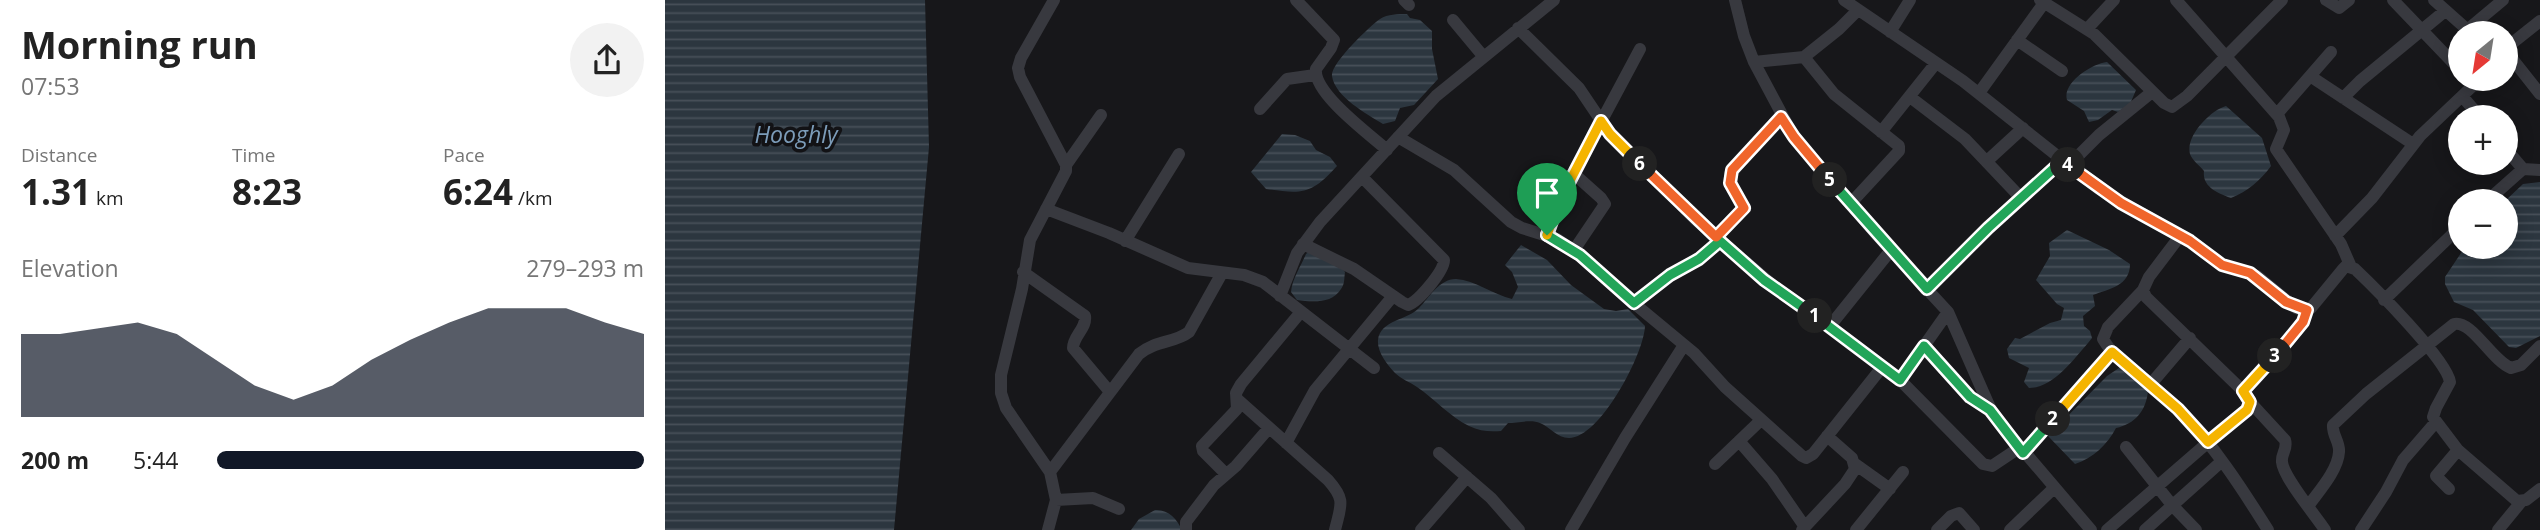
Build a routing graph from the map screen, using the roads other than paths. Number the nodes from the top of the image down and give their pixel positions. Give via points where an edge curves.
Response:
1 (1053, 0) edge
2 (1296, 0) edge
3 (1554, 0) edge
4 (1735, 0) edge
5 (1844, 0) edge
6 (1910, 0) edge
7 (2114, 0) edge
8 (2176, 0) edge
9 (2282, 0) edge
10 (2326, 0) edge
11 (2349, 0) edge
12 (2393, 0) edge
13 (2434, 0) edge
14 (2503, 0) edge
15 (2042, 1) edge
16 (1857, 11) junction
17 (2445, 11) junction
18 (1453, 20) dead end
19 (2456, 21) edge
20 (2481, 21) edge
21 (2540, 21) edge
22 (1518, 28) junction
23 (2087, 29) junction
24 (2421, 31) junction
25 (1891, 32) junction
26 (2017, 40) junction
27 (2518, 40) edge
28 (1640, 49) dead end
29 (2331, 52) dead end
30 (1483, 56) junction
31 (1804, 57) junction
32 (2227, 57) junction
33 (2448, 58) edge
34 (1754, 62) junction
35 (1936, 63) junction
36 (2518, 66) edge
37 (2062, 71) dead end
38 (1315, 75) junction
39 (2310, 76) junction
40 (2466, 91) edge
41 (2152, 92) junction
42 (1979, 93) junction
43 (2540, 94) edge
44 (2462, 96) junction
45 (1910, 97) junction
46 (2343, 98) junction
47 (2470, 105) edge
48 (1260, 109) dead end
49 (2277, 114) junction
50 (1101, 116) dead end
51 (1781, 117) junction
52 (1601, 121) junction
53 (2023, 128) junction
54 (1881, 132) junction
55 (1398, 138) junction
56 (2413, 144) junction
57 (1387, 150) junction
58 (1179, 154) dead end
59 (1987, 161) junction
60 (2066, 163) junction
61 (2518, 163) edge
62 (1066, 164) junction
63 (2523, 169) junction
64 (2540, 170) edge
65 (1573, 173) junction
66 (1362, 177) junction
67 (2500, 189) edge
68 (2021, 198) junction
69 (1850, 204) junction
70 (1046, 209) junction
71 (1547, 235) junction
72 (2180, 236) junction
73 (2335, 236) junction
74 (2448, 238) edge
75 (1718, 239) junction
76 (1125, 240) junction
77 (1303, 244) junction
78 (1574, 250) junction
79 (1891, 250) junction
80 (2351, 267) junction
81 (1023, 272) junction
82 (1222, 273) junction
83 (1927, 289) junction
84 (2143, 290) junction
85 (1280, 296) junction
86 (1393, 296) junction
87 (2384, 300) junction
88 (1634, 303) junction
89 (2307, 310) junction
90 (1948, 312) junction
91 (1300, 313) junction
92 (1830, 326) junction
93 (2190, 338) junction
94 (1684, 345) junction
95 (2425, 345) junction
96 (1924, 346) junction
97 (2540, 346) edge
98 (1349, 349) junction
99 (2112, 352) junction
100 (1883, 366) junction
101 (1374, 368) dead end
102 (1900, 380) junction
103 (2150, 385) junction
104 (1110, 392) junction
105 (2247, 397) junction
106 (1237, 399) junction
107 (1990, 410) junction
108 (1760, 421) junction
109 (2435, 423) junction
110 (1269, 428) junction
111 (1826, 436) junction
112 (1739, 441) junction
113 (2208, 442) junction
114 (1286, 443) junction
115 (2126, 447) dead end
116 (2458, 450) junction
117 (2021, 451) junction
118 (1439, 453) dead end
119 (2222, 461) junction
120 (1714, 464) dead end
121 (1855, 464) junction
122 (1050, 472) junction
123 (1903, 472) dead end
124 (1226, 474) junction
125 (1467, 477) junction
126 (2157, 486) junction
127 (2054, 488) junction
128 (1889, 489) junction
129 (2449, 489) dead end
130 (2540, 489) edge
131 (1056, 500) junction
132 (2521, 502) junction
133 (2172, 505) junction
134 (2308, 505) junction
135 (1119, 509) dead end
136 (1803, 529) edge
137 (1048, 530) edge
138 (1186, 530) edge
139 (1335, 530) edge
140 (1422, 530) edge
141 (1519, 530) edge
142 (1571, 530) edge
143 (1856, 530) edge
144 (1937, 530) edge
145 (1974, 530) edge
146 (2010, 530) edge
147 (2091, 530) edge
148 (2107, 530) edge
149 (2145, 530) edge
150 (2196, 530) edge
151 (2268, 530) edge
152 (2325, 530) edge
153 (2361, 530) edge
154 (2498, 530) edge

1 - 62 street via 1018,68
2 - 38 street via 1334,40
3 - 22 street
4 - 34 street
5 - 16 street
6 - 25 street
7 - 23 street
8 - 32 street
9 - 32 street
10 - 11 street via 2339,8
12 - 24 street
13 - 17 street
14 - 20 street
15 - 23 street
15 - 26 street
16 - 25 street
16 - 31 street
17 - 19 street
17 - 24 street
18 - 30 street
21 - 27 street
22 - 30 street
22 - 52 street via 1579,88
23 - 41 street
24 - 33 street
24 - 46 street
25 - 35 street
26 - 37 street
26 - 42 street
28 - 52 street
29 - 39 street
30 - 55 street via 1436,96
31 - 34 street
31 - 54 street via 1834,94
32 - 41 street via 2176,105 2168,106
32 - 49 street
34 - 51 street
35 - 42 street
35 - 45 street
36 - 43 street
38 - 48 street via 1287,79
38 - 57 street via 1323,91
39 - 46 street
39 - 49 street
40 - 44 street
41 - 60 street
42 - 53 street
44 - 47 street
44 - 56 street
45 - 54 street
45 - 59 street
46 - 56 street
49 - 73 street via 2284,130 2276,149
50 - 62 street
51 - 69 street
51 - 75 street via 1732,170 1730,183 1744,208
52 - 65 street
52 - 75 street
53 - 59 street
53 - 60 street
54 - 69 street via 1900,148
55 - 57 street
55 - 71 street via 1454,170 1511,222
56 - 73 street via 2372,198
57 - 66 street
58 - 76 street
59 - 68 street
60 - 68 street
60 - 72 street via 2121,203
61 - 63 street
62 - 70 street
63 - 64 street
63 - 67 street
65 - 71 street
65 - 78 street via 1605,204
66 - 77 street
66 - 86 street via 1444,260 1443,268 1412,304
68 - 83 street
69 - 79 street
70 - 76 street
70 - 81 street via 1030,240
71 - 78 street
72 - 84 street
72 - 89 street via 2222,265 2250,273 2286,302
73 - 80 street
74 - 87 street
75 - 88 street via 1699,259
75 - 92 street via 1793,302
76 - 82 street via 1188,268
77 - 85 street
77 - 86 street via 1354,269
78 - 88 street
79 - 83 street
79 - 92 street
80 - 87 street
80 - 89 street via 2343,269
81 - 104 street via 1085,316 1073,348
81 - 122 street via 1001,393 1006,408
82 - 85 street via 1263,282
82 - 104 street via 1189,332 1145,349
83 - 90 street
84 - 93 street
84 - 99 street via 2104,332 2103,339
85 - 91 street
86 - 98 street
87 - 95 street
88 - 94 street
89 - 105 street via 2297,331
90 - 96 street
90 - 107 street
91 - 98 street
91 - 106 street via 1241,384
92 - 100 street
93 - 103 street
93 - 105 street
94 - 108 street
94 - 142 street
95 - 97 street via 2458,323 2466,325 2511,368 2521,365
95 - 109 street via 2449,377 2433,413
95 - 134 street via 2333,425 2339,447 2337,462
96 - 102 street
96 - 107 street via 1970,397
98 - 101 street
98 - 114 street via 1315,390
99 - 103 street
99 - 117 street
100 - 102 street
100 - 111 street
102 - 117 street via 1983,464 1993,466
103 - 113 street
104 - 122 street
105 - 113 street via 2247,410
105 - 134 street via 2285,440 2282,464
106 - 110 street
106 - 124 street via 1237,409 1202,449
107 - 117 street
108 - 111 street via 1806,458
108 - 112 street
109 - 116 street
109 - 153 street via 2403,460
110 - 114 street
110 - 124 street
111 - 121 street
112 - 120 street
112 - 136 street via 1772,480
113 - 119 street
113 - 126 street
114 - 139 street via 1338,491 1342,502
115 - 126 street
116 - 129 street via 2436,476
116 - 132 street
117 - 127 street
118 - 125 street
119 - 133 street
119 - 151 street
121 - 128 street
121 - 136 street via 1853,474
122 - 131 street
123 - 128 street
124 - 138 street via 1186,522
125 - 140 street
125 - 141 street
126 - 133 street
126 - 148 street
127 - 146 street
127 - 147 street
128 - 143 street
130 - 132 street
131 - 135 street via 1093,498
131 - 137 street
132 - 154 street
133 - 149 street
133 - 150 street
134 - 152 street
144 - 145 street via 1959,513

